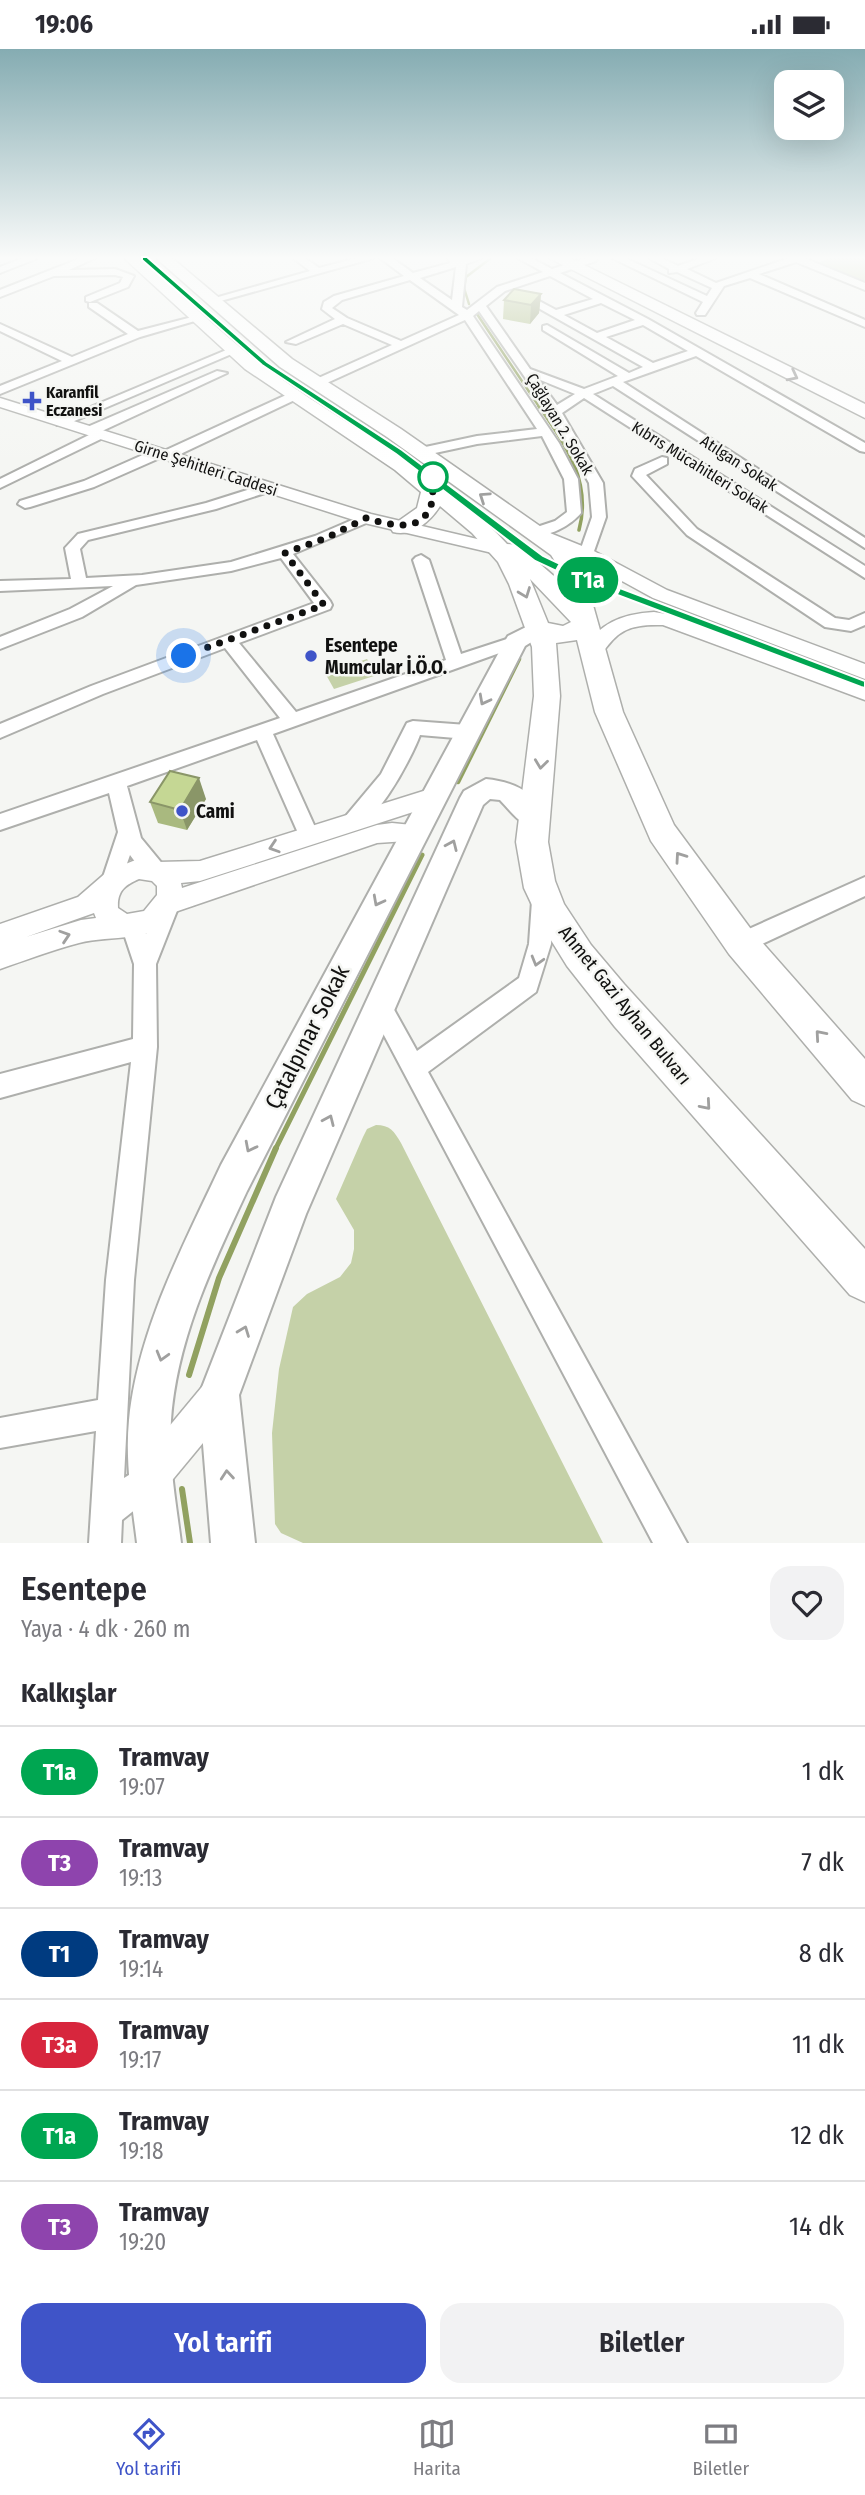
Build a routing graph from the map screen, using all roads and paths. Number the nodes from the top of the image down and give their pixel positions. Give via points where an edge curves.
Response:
1 (2, 328) edge
2 (126, 328) edge
3 (163, 328) edge
4 (211, 328) edge
5 (245, 328) edge
6 (325, 328) edge
7 (361, 328) edge
8 (433, 328) edge
9 (473, 328) edge
10 (497, 328) edge
11 (547, 328) dead end
12 (579, 328) edge
13 (624, 328) edge
14 (655, 328) edge
15 (690, 328) edge
16 (743, 328) edge
17 (136, 335) junction
18 (596, 337) junction
19 (292, 342) dead end
20 (402, 345) junction
21 (235, 350) junction
22 (695, 352) junction
23 (72, 361) junction
24 (651, 367) junction
25 (530, 372) junction
26 (222, 373) dead end
27 (620, 379) junction
28 (318, 383) junction
29 (863, 391) dead end
30 (584, 393) junction
31 (297, 394) junction
32 (1, 400) edge
33 (555, 412) junction
34 (865, 412) edge
35 (61, 422) junction
36 (95, 432) junction
37 (545, 432) junction
38 (865, 448) edge
39 (421, 452) junction
40 (163, 454) junction
41 (662, 461) dead end
42 (0, 484) edge
43 (269, 487) junction
44 (432, 489) junction
45 (24, 504) dead end
46 (366, 518) junction
47 (407, 529) junction
48 (536, 533) junction
49 (865, 544) edge
50 (498, 546) junction
51 (285, 553) junction
52 (586, 554) junction
53 (421, 560) dead end
54 (865, 573) edge
55 (132, 582) junction
56 (80, 584) junction
57 (0, 586) edge
58 (865, 618) edge
59 (585, 621) junction
60 (527, 634) junction
61 (228, 640) junction
62 (0, 643) edge
63 (595, 659) junction
64 (455, 662) junction
65 (865, 672) edge
66 (547, 687) junction
67 (865, 693) edge
68 (291, 719) junction
69 (262, 730) junction
70 (0, 731) edge
71 (467, 732) junction
72 (117, 783) junction
73 (433, 797) junction
74 (533, 817) junction
75 (0, 822) edge
76 (352, 823) junction
77 (414, 833) junction
78 (127, 834) junction
79 (309, 836) junction
80 (159, 872) junction
81 (110, 886) junction
82 (865, 886) edge
83 (542, 893) junction
84 (169, 903) junction
85 (132, 925) junction
86 (0, 935) edge
87 (741, 943) junction
88 (0, 957) edge
89 (145, 964) junction
90 (379, 1005) junction
91 (145, 1047) junction
92 (414, 1068) junction
93 (0, 1086) edge
94 (865, 1087) edge
95 (865, 1280) edge
96 (219, 1395) junction
97 (111, 1413) junction
98 (0, 1433) edge
99 (151, 1477) junction
100 (107, 1512) junction
101 (105, 1543) edge
102 (159, 1543) edge
103 (233, 1543) edge
104 (671, 1543) edge

1 - 23 street
2 - 17 street
3 - 17 street
4 - 21 main road, Ahmet Gazi Ayhan Bulvarı
5 - 28 main road
6 - 19 street
7 - 20 street
8 - 20 street
9 - 37 street, Çağlayan 2. Sokak
10 - 25 street, Çağlayan 2. Sokak
11 - 27 street, Atılgan Sokak
12 - 18 street
13 - 18 street
14 - 22 street
15 -> 34 highway
16 - 29 highway
17 - 23 street
18 - 24 street
20 - 28 street
21 - 31 main road, Ahmet Gazi Ayhan Bulvarı
21 - 35 street
22 - 24 street
22 - 38 street
23 - 32 street
24 - 27 street
25 - 30 street, Kıbrıs Mücahitleri Sokak
25 - 33 street, Çağlayan 2. Sokak
26 - 36 street
27 - 30 street
27 - 49 street, Atılgan Sokak
28 - 39 main road
30 - 33 street
30 - 54 street, Kıbrıs Mücahitleri Sokak
31 - 40 street
31 - 44 main road, Ahmet Gazi Ayhan Bulvarı
32 - 35 street, Girne Şehitleri Caddesi
33 - 52 street, Çağlayan 2. Sokak via 596,483 599,517
35 - 36 street, Girne Şehitleri Caddesi
36 - 40 street, Girne Şehitleri Caddesi
36 - 42 street
37 - 39 street
37 - 48 street, Çağlayan 2. Sokak via 571,479 574,513
48 -> 39 main road
40 - 43 street, Girne Şehitleri Caddesi
40 - 45 street
41 - 58 street via 639,476 692,532 831,623 851,626
43 - 46 street, Girne Şehitleri Caddesi
43 - 56 street via 80,539 72,548
44 - 47 main road via 425,515
44 - 50 main road, Ahmet Gazi Ayhan Bulvarı
46 - 47 street, Girne Şehitleri Caddesi
46 - 51 street
47 - 50 street
48 - 50 main road
48 - 52 street
48 - 59 main road via 565,557
50 - 59 main road via 538,573
50 -> 60 main road, Ahmet Gazi Ayhan Bulvarı via 521,584
51 - 55 street via 209,572
51 - 61 street via 324,605
52 - 65 street via 660,594
53 - 64 street
55 - 56 street
55 - 62 street via 76,613
56 - 57 street
59 - 60 main road via 567,634
59 - 63 main road
60 - 64 street
60 - 66 main road, Ahmet Gazi Ayhan Bulvarı via 545,647
60 -> 71 main road, Çatalpınar Sokak
61 - 68 street
61 - 70 street
63 - 66 main road via 569,666
63 - 67 street via 605,633 620,624 665,619
87 -> 63 main road via 662,832 609,712
64 - 68 street
66 -> 74 main road, Ahmet Gazi Ayhan Bulvarı
68 - 69 street
69 - 72 street
69 - 79 street
71 - 73 main road, Çatalpınar Sokak
71 - 76 street via 413,728 385,785
72 - 75 street
72 - 78 street
73 - 76 street
73 - 77 main road, Çatalpınar Sokak
74 - 83 main road, Ahmet Gazi Ayhan Bulvarı via 534,864
90 -> 74 main road via 473,798 486,789 507,791
76 - 79 street
77 - 84 street via 377,834
77 -> 99 main road, Çatalpınar Sokak via 234,1178 198,1259 158,1367 150,1421
78 - 80 street via 143,859
78 - 81 street
79 -> 80 street via 200,870
80 - 81 street via 138,869
80 - 84 street via 170,885
81 - 85 street via 105,895 106,913 121,924
81 - 86 street via 87,905
82 - 87 street
83 -> 92 street via 543,933 528,985
83 -> 95 main road, Ahmet Gazi Ayhan Bulvarı via 571,942 627,1014 752,1159
84 - 85 street via 153,919
84 - 89 street
88 -> 85 street via 81,931
85 - 89 street
94 -> 87 main road
89 - 91 street
90 - 92 street
96 -> 90 main road via 289,1210
91 - 93 street
91 - 97 street via 128,1191
92 - 104 street
96 - 99 street
103 -> 96 main road
97 - 98 street
97 - 100 street
99 - 100 street
99 - 102 main road, Çatalpınar Sokak
100 - 101 street

